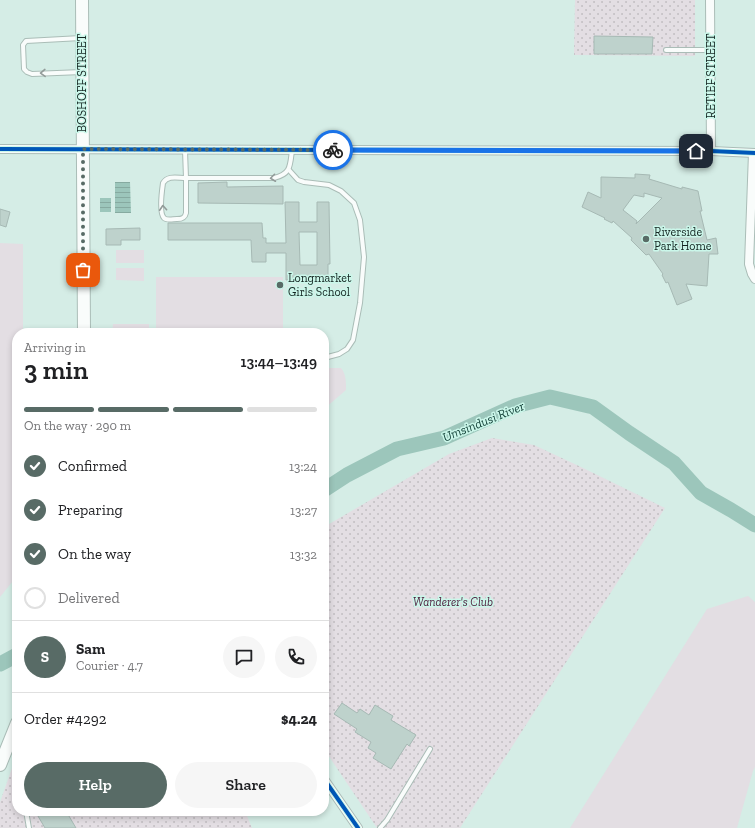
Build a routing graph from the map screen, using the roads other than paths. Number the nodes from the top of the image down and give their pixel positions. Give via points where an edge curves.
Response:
1 (82, 0) edge
2 (710, 0) edge
3 (82, 38) junction
4 (666, 50) dead end
5 (711, 50) junction
6 (82, 72) junction
7 (0, 149) edge
8 (83, 149) junction
9 (185, 150) junction
10 (292, 150) junction
11 (711, 151) junction
12 (754, 153) edge
13 (289, 170) junction
14 (186, 178) junction
15 (755, 279) edge
16 (84, 328) edge
17 (329, 357) edge
18 (12, 735) edge
19 (430, 749) dead end
20 (0, 765) edge
21 (329, 786) edge
22 (27, 816) edge
23 (29, 828) edge
24 (358, 828) edge
25 (380, 828) edge

1 - 3 main road, BOSHOFF STREET
2 - 5 street, RETIEF STREET
3 - 6 main road, BOSHOFF STREET
6 -> 3 lane via 27,72 24,69 23,45 26,41
4 - 5 lane
5 - 11 street, RETIEF STREET
6 - 8 main road, BOSHOFF STREET
7 - 8 street
8 - 9 street
8 - 16 main road, BOSHOFF STREET
9 - 10 street
9 - 14 lane
10 - 11 street
10 - 13 lane
11 - 12 street
12 - 15 street via 749,264
13 -> 14 lane via 274,178
13 - 17 lane via 298,180 329,185 341,191 354,203 360,220 364,257 360,303 353,340 347,349
14 -> 14 lane via 185,216 182,219 168,220 162,213 163,183 169,177
18 - 20 main road
19 - 25 lane
21 - 24 street
22 - 23 lane

